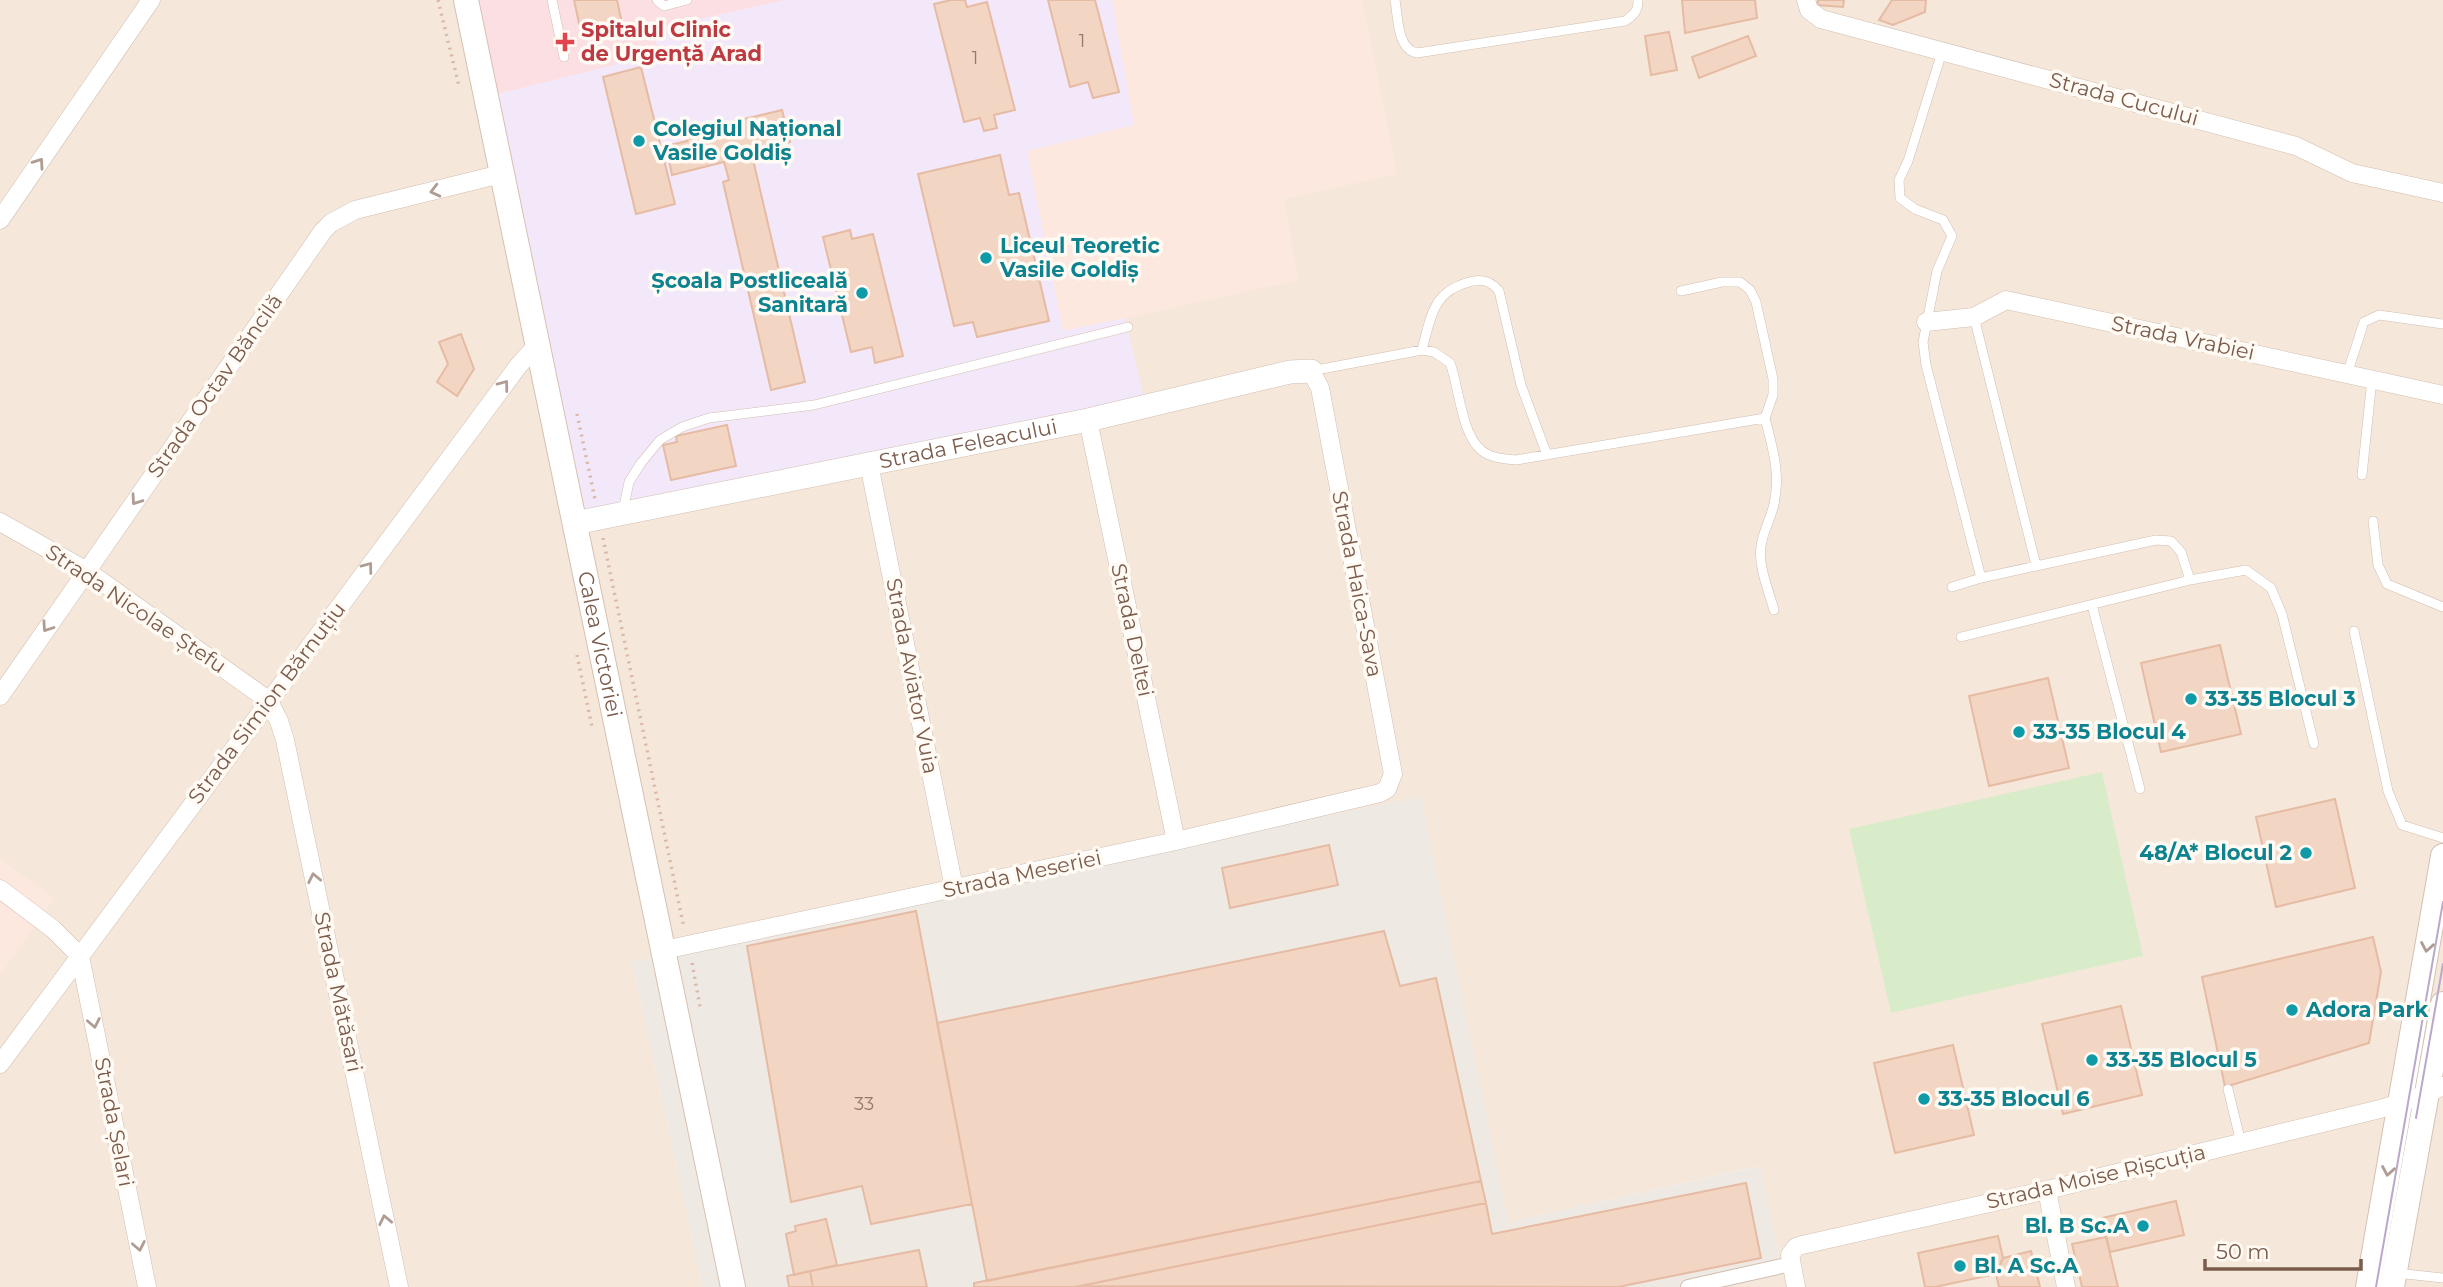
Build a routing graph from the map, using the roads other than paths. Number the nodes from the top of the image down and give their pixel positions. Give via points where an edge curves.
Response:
1 (151, 0) edge
2 (466, 0) edge
3 (552, 0) edge
4 (657, 0) edge
5 (687, 0) edge
6 (1395, 0) edge
7 (1638, 0) edge
8 (1807, 3) edge
9 (1942, 52) junction
10 (564, 57) dead end
11 (501, 174) junction
12 (2443, 193) edge
13 (0, 219) edge
14 (1681, 291) dead end
15 (1974, 317) junction
16 (1926, 322) junction
17 (2443, 324) edge
18 (1128, 327) dead end
19 (538, 344) junction
20 (1422, 350) junction
21 (1311, 371) junction
22 (2347, 374) junction
23 (2372, 379) junction
24 (2443, 395) edge
25 (1765, 418) junction
26 (1088, 420) junction
27 (1547, 455) junction
28 (869, 464) junction
29 (2362, 475) dead end
30 (623, 514) junction
31 (2372, 521) dead end
32 (0, 522) edge
33 (575, 523) junction
34 (2036, 565) junction
35 (87, 571) junction
36 (1982, 578) junction
37 (2190, 580) junction
38 (1952, 587) dead end
39 (2092, 605) junction
40 (2443, 607) edge
41 (1774, 610) dead end
42 (2354, 631) dead end
43 (1961, 638) dead end
44 (0, 696) edge
45 (268, 700) junction
46 (2314, 744) dead end
47 (2140, 789) dead end
48 (1380, 793) joint
49 (2443, 838) edge
50 (1176, 841) junction
51 (2443, 856) edge
52 (954, 888) junction
53 (0, 890) edge
54 (664, 950) junction
55 (80, 956) junction
56 (2443, 1004) edge
57 (0, 1063) edge
58 (2228, 1089) dead end
59 (2435, 1090) edge
60 (2401, 1103) junction
61 (2241, 1143) junction
62 (2047, 1190) junction
63 (1791, 1257) junction
64 (2443, 1278) edge
65 (2393, 1280) edge
66 (148, 1287) edge
67 (399, 1287) edge
68 (733, 1287) edge
69 (1688, 1287) edge
70 (1796, 1287) edge
71 (2066, 1287) edge
72 (2368, 1287) edge

13 -> 1 street
2 - 11 main road, Calea Victoriei
3 - 10 lane
4 - 5 lane via 664,5
6 - 7 lane via 1404,43 1417,53 1625,21 1638,8
8 - 9 street, Strada Cucului via 1821,19
9 - 12 street, Strada Cucului via 2296,146 2352,173
9 - 16 lane via 1899,180 1900,198 1943,220 1952,236 1937,271
11 - 19 main road, Calea Victoriei
11 -> 35 street, Strada Octav Băncilă via 355,210 331,223
14 - 25 lane via 1723,282 1740,282 1750,289 1773,379
15 - 16 street, Strada Vrabiei
15 - 22 street, Strada Vrabiei via 2006,300
15 - 34 lane
16 - 36 lane via 1926,365
17 - 22 lane via 2379,314 2371,318 2364,323
18 - 30 lane via 814,405 709,418 682,427 660,440 641,463 629,482
19 - 33 main road, Calea Victoriei
45 -> 19 street, Strada Simion Bărnuțiu
20 - 21 lane
20 - 27 lane via 1450,363 1469,434 1488,455 1516,460
20 - 27 lane via 1443,294 1474,280 1493,284 1499,291 1521,385
21 - 26 street, Strada Feleacului via 1290,372
21 - 48 street, Strada Haica-Sava via 1320,388 1393,774 1387,789
22 - 23 street, Strada Vrabiei
23 - 24 street, Strada Vrabiei
23 - 29 lane
25 - 27 lane
25 - 41 lane via 1777,481 1761,547
26 - 28 street, Strada Feleacului
26 - 50 street, Strada Deltei
28 - 30 street, Strada Feleacului
28 - 52 street, Strada Aviator Vuia
30 - 33 street, Strada Feleacului
31 - 40 lane via 2378,565 2387,584
32 - 35 street, Strada Nicolae Ștefu
33 - 54 main road, Calea Victoriei
34 - 36 lane
34 - 37 lane via 2156,540 2171,541 2181,552
35 -> 44 street, Strada Octav Băncilă
35 - 45 street, Strada Nicolae Ștefu
36 - 38 lane
37 - 39 lane
37 - 46 lane via 2246,570 2271,588 2282,614
39 - 43 lane
39 - 47 lane
42 - 49 lane via 2397,815 2402,825
45 - 55 street, Strada Simion Bărnuțiu
67 -> 45 street, Strada Mătăsari via 285,740
48 - 50 street, Strada Meseriei
50 - 52 street, Strada Meseriei
51 -> 60 main road
52 - 54 street, Strada Meseriei
53 - 55 street via 53,929
54 - 68 main road, Calea Victoriei
55 - 57 street, Strada Simion Bărnuțiu
55 -> 66 street, Strada Șelari
56 - 59 main road
58 - 61 lane
59 - 60 street, Strada Moise Rișcuția
59 - 65 main road
60 - 61 street, Strada Moise Rișcuția
60 -> 72 main road
61 - 62 street, Strada Moise Rișcuția
62 - 63 street, Strada Moise Rișcuția via 1802,1245
62 - 71 street
63 - 69 street, Strada Moise Rișcuția
63 - 70 street
64 - 65 lane

